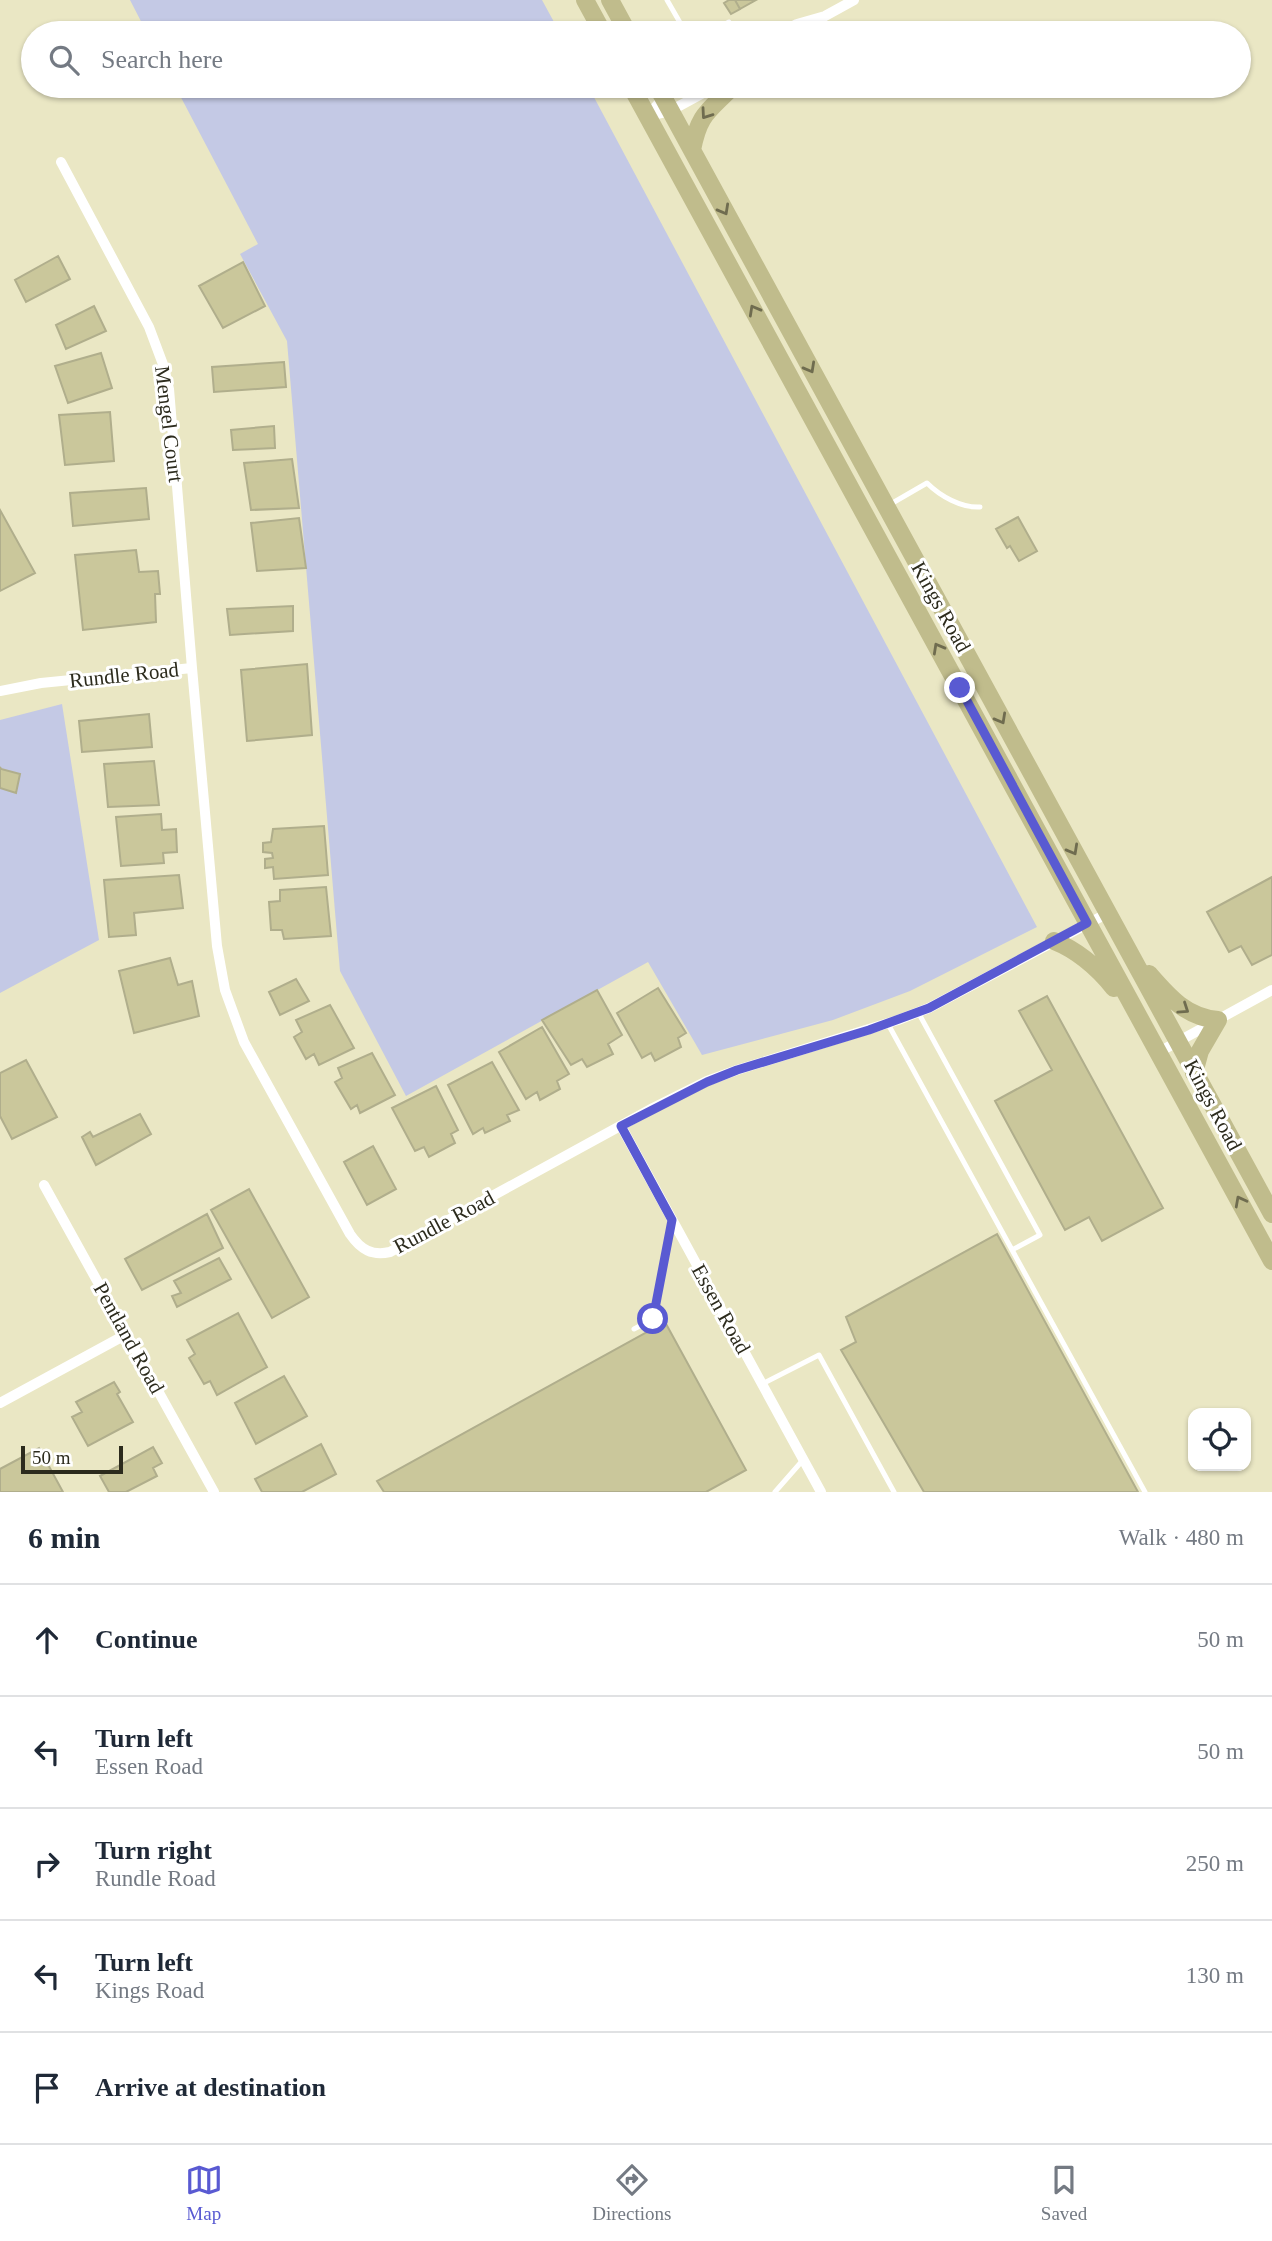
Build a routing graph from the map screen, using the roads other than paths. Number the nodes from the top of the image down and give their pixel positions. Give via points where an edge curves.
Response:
1 (585, 0) edge
2 (610, 0) edge
3 (667, 0) edge
4 (855, 0) edge
5 (825, 16) junction
6 (596, 21) edge
7 (622, 21) edge
8 (679, 21) edge
9 (808, 21) edge
10 (820, 21) edge
11 (638, 98) edge
12 (663, 98) edge
13 (720, 98) edge
14 (648, 116) junction
15 (692, 150) junction
16 (61, 162) dead end
17 (886, 507) junction
18 (980, 508) dead end
19 (192, 668) junction
20 (0, 691) edge
21 (1108, 913) junction
22 (1087, 923) junction
23 (1054, 940) junction
24 (1126, 947) junction
25 (1272, 990) edge
26 (918, 1012) junction
27 (1218, 1020) junction
28 (888, 1024) junction
29 (1148, 1033) junction
30 (1178, 1042) junction
31 (1159, 1052) junction
32 (1194, 1073) junction
33 (621, 1126) junction
34 (44, 1185) dead end
35 (1272, 1214) edge
36 (672, 1220) junction
37 (1012, 1250) junction
38 (1272, 1261) edge
39 (634, 1329) dead end
40 (127, 1334) junction
41 (762, 1384) junction
42 (0, 1403) edge
43 (803, 1460) junction
44 (214, 1492) edge
45 (775, 1492) edge
46 (821, 1492) edge
47 (894, 1492) edge
48 (1145, 1492) edge

1 - 6 main road
2 - 7 main road
3 - 8 lane
4 - 5 street
5 - 9 street
5 - 10 street
11 - 14 main road, Kings Road
12 - 14 street
12 - 15 main road, Kings Road
13 -> 15 main road via 696,128
22 -> 14 main road, Kings Road
15 -> 17 main road, Kings Road
16 - 19 street, Mengel Court via 149,327 164,367
17 - 18 lane via 927,483 968,508
17 -> 21 main road, Kings Road
19 - 20 street, Rundle Road
19 - 33 street, Rundle Road via 225,990 244,1042 357,1245 372,1253 390,1252
21 - 22 street, Rundle Road
21 - 24 main road, Kings Road
22 - 23 street, Rundle Road
22 - 29 main road, Kings Road
23 - 26 street, Rundle Road
23 - 29 main road via 1101,971
24 -> 27 main road via 1185,1011
24 - 30 main road, Kings Road
25 - 27 street
26 - 28 street, Rundle Road
26 - 37 lane via 1040,1235
27 - 30 street
27 - 32 main road via 1200,1051
28 - 33 street, Rundle Road via 737,1070
28 - 37 lane
29 - 31 main road, Kings Road
30 - 31 street
30 - 32 main road, Kings Road
38 -> 31 main road, Kings Road
32 - 35 main road, Kings Road
33 - 36 street, Essen Road
34 - 40 street, Pentland Road
36 - 39 lane via 653,1319
36 - 41 street, Essen Road
37 - 48 lane
40 - 42 street
40 - 44 street, Pentland Road
41 - 43 street, Essen Road
41 - 47 lane via 819,1355
43 - 45 lane
43 - 46 street, Essen Road

